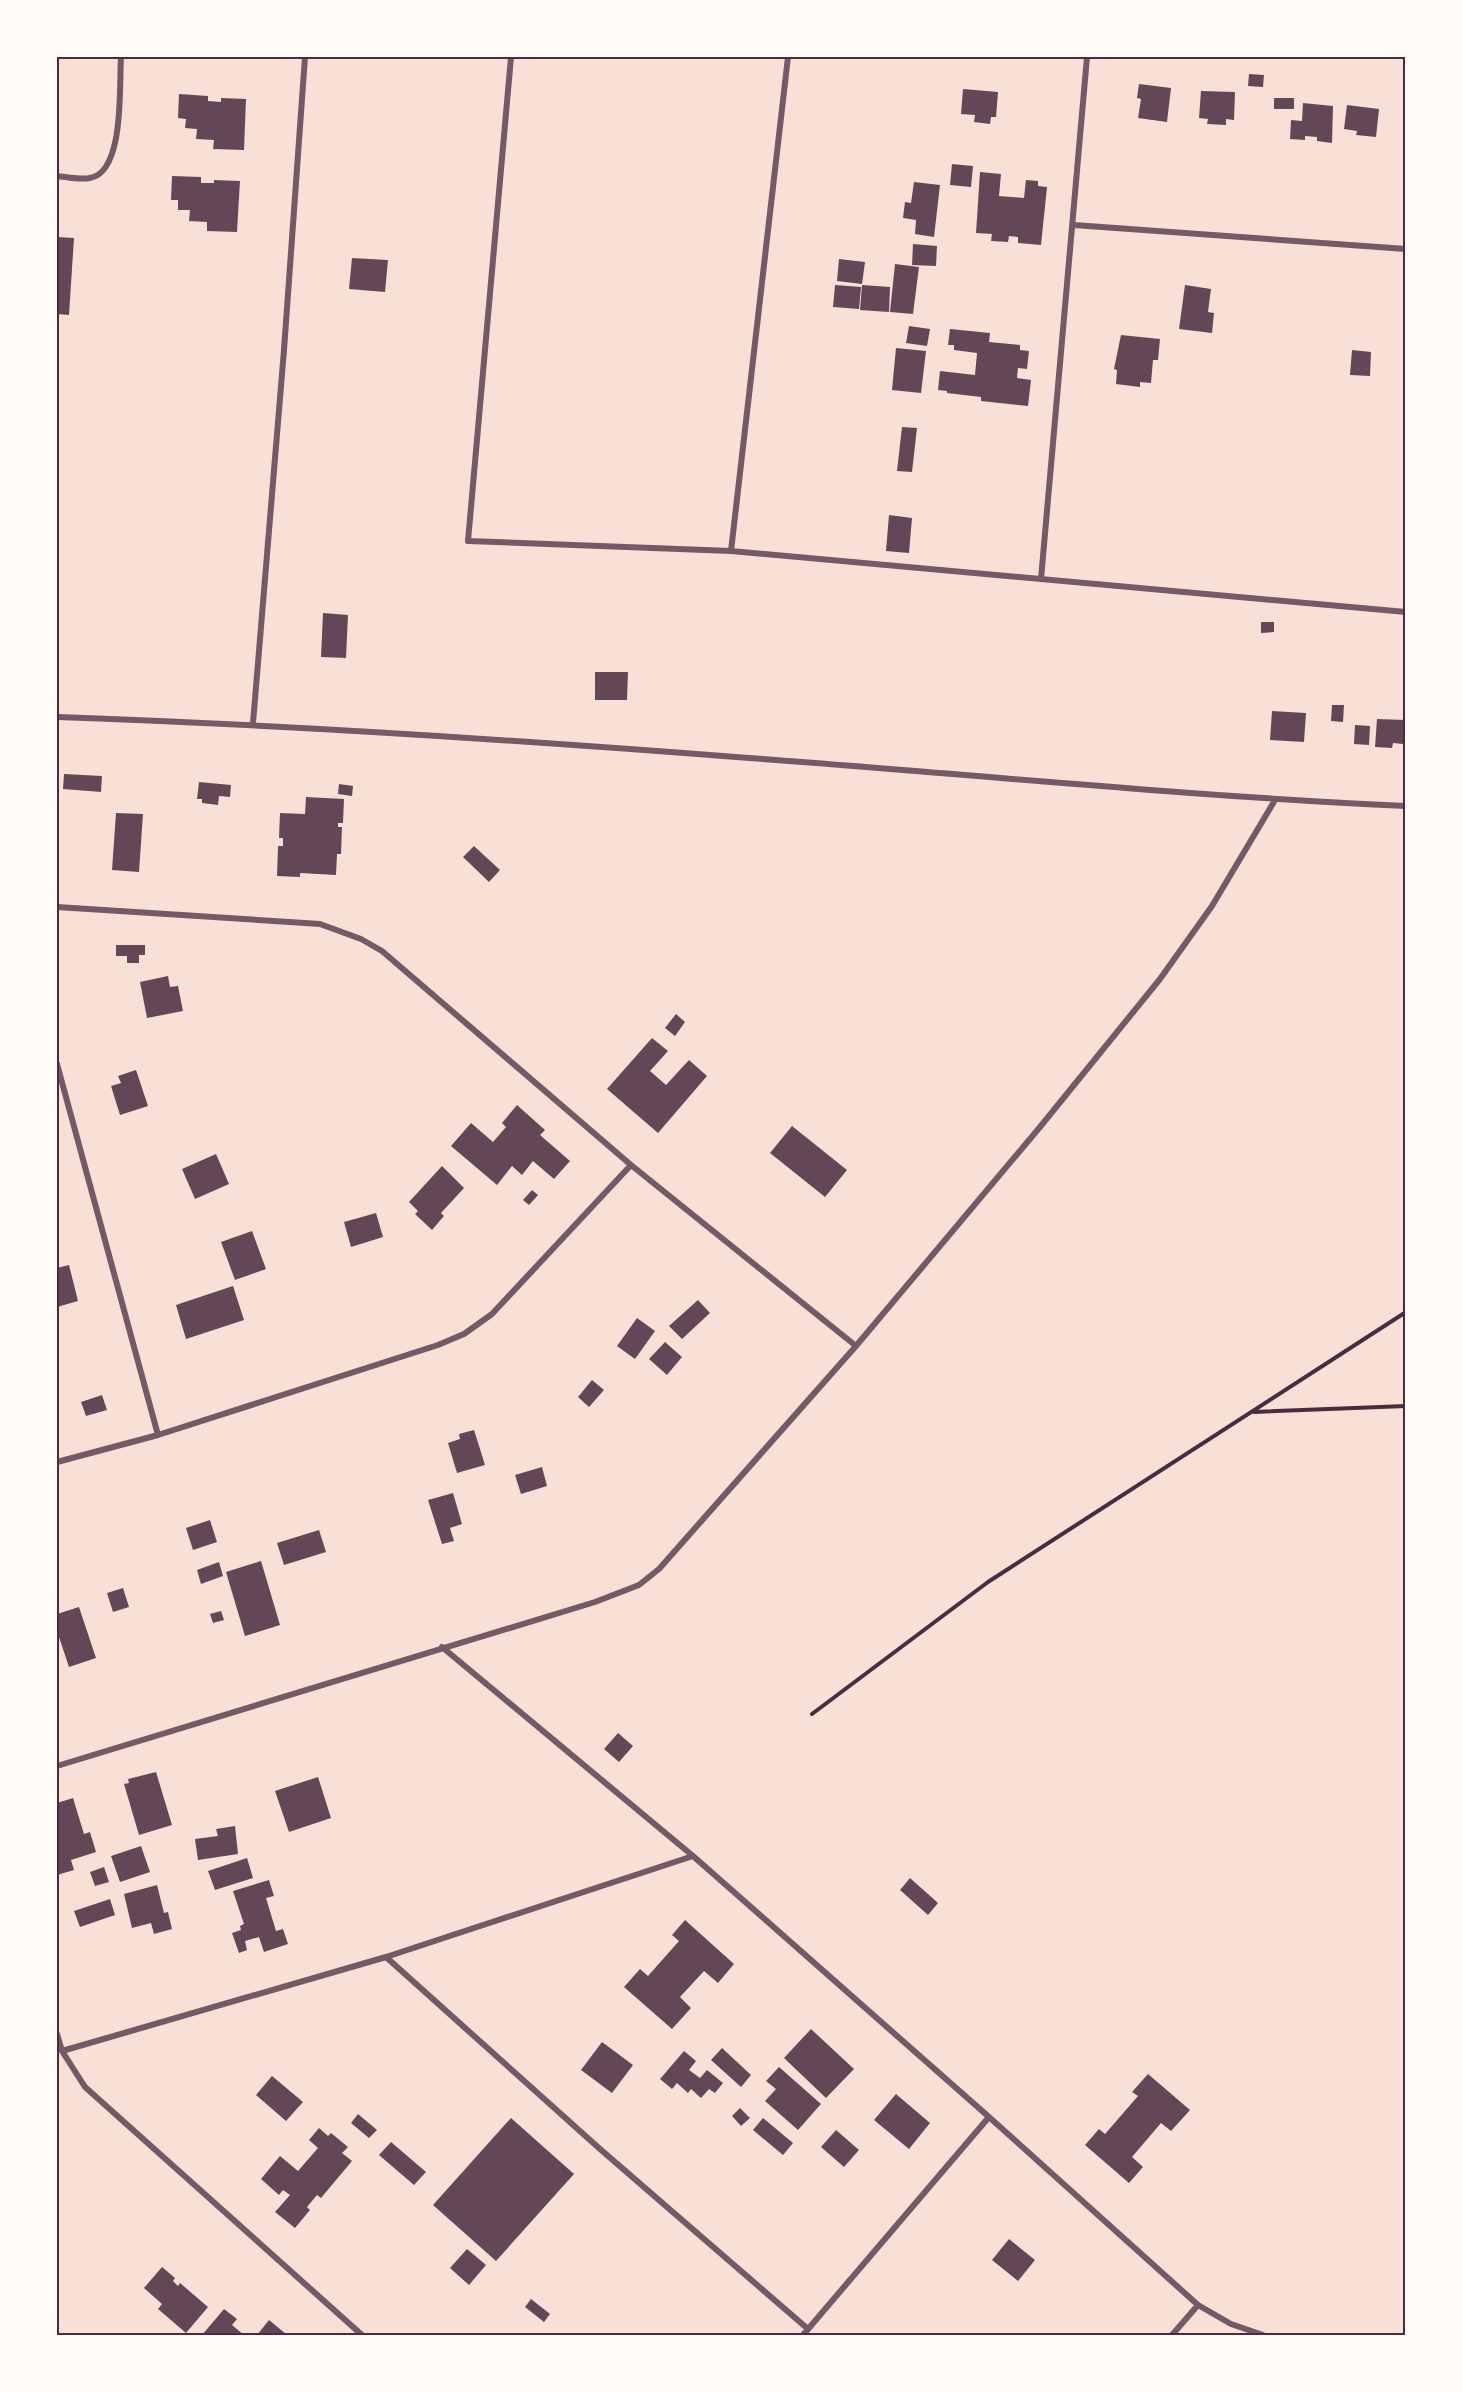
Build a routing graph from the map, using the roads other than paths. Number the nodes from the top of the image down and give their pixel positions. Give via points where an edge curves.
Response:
1 (121, 57) edge
2 (305, 57) edge
3 (511, 57) edge
4 (788, 57) edge
5 (1086, 57) edge
6 (57, 176) edge
7 (1074, 225) junction
8 (1406, 249) edge
9 (731, 551) junction
10 (1041, 579) junction
11 (1406, 612) edge
12 (57, 717) edge
13 (254, 723) junction
14 (1275, 800) junction
15 (1406, 806) edge
16 (57, 907) edge
17 (57, 1064) edge
18 (632, 1165) junction
19 (856, 1347) junction
20 (158, 1435) junction
21 (57, 1462) edge
22 (442, 1647) junction
23 (57, 1766) edge
24 (693, 1856) junction
25 (386, 1957) junction
26 (57, 2034) edge
27 (62, 2050) junction
28 (989, 2117) junction
29 (1198, 2305) junction
30 (808, 2329) junction
31 (362, 2335) edge
32 (803, 2335) edge
33 (1172, 2335) edge
34 (1263, 2335) edge

1 - 6 street via 115,152 108,167 90,178
2 - 13 street
3 - 9 street via 468,541
4 - 9 street
5 - 7 street
7 - 8 street
7 - 10 street
9 - 10 street
10 - 11 street
12 - 13 street
13 - 14 street
14 - 15 street
14 - 19 street via 1212,906 1160,979
16 - 18 street via 320,924 361,939 382,951
17 - 20 street
18 - 19 street
18 - 20 street via 492,1314 464,1334
19 - 22 street via 659,1569 639,1585 595,1602
20 - 21 street
22 - 23 street
22 - 24 street
24 - 25 street
24 - 28 street
25 - 27 street
25 - 30 street
26 - 27 street
27 - 31 street via 85,2087
28 - 29 street
28 - 30 street
29 - 33 street
29 - 34 street via 1231,2324
30 - 32 street

